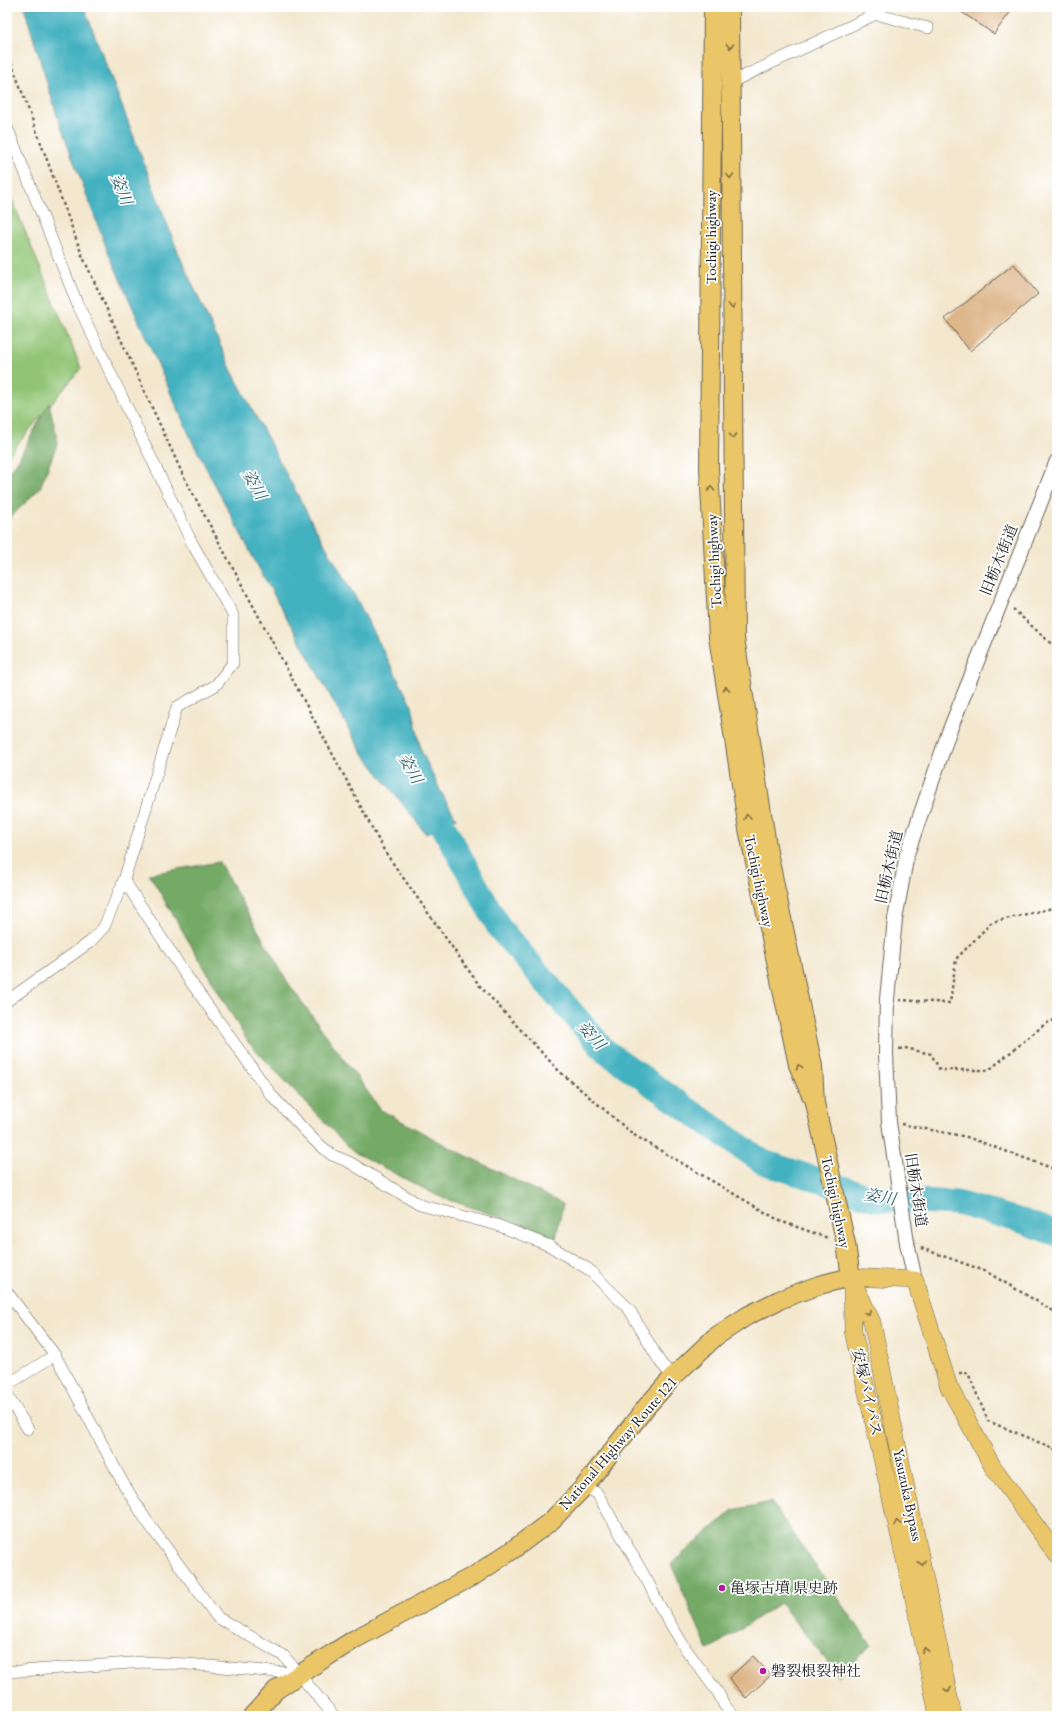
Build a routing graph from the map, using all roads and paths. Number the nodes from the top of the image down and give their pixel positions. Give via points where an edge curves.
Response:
1 (713, 7) edge
2 (730, 7) edge
3 (928, 28) dead end
4 (7, 50) edge
5 (729, 83) junction
6 (712, 91) junction
7 (7, 127) edge
8 (1057, 461) edge
9 (1002, 600) junction
10 (1057, 649) edge
11 (124, 880) junction
12 (1057, 908) edge
13 (887, 999) junction
14 (7, 1001) edge
15 (1057, 1019) edge
16 (886, 1054) junction
17 (815, 1103) junction
18 (889, 1122) junction
19 (1057, 1170) edge
20 (844, 1237) junction
21 (907, 1239) junction
22 (851, 1277) junction
23 (915, 1280) junction
24 (7, 1292) edge
25 (1057, 1313) edge
26 (55, 1355) junction
27 (945, 1373) junction
28 (673, 1377) junction
29 (7, 1385) edge
30 (7, 1395) edge
31 (28, 1429) dead end
32 (1057, 1450) edge
33 (584, 1487) junction
34 (1057, 1556) edge
35 (7, 1672) edge
36 (300, 1674) junction
37 (252, 1716) edge
38 (334, 1716) edge
39 (734, 1716) edge
40 (938, 1716) edge
41 (953, 1716) edge

1 - 6 highway, Tochigi highway
2 -> 5 highway, Tochigi highway
3 - 5 street via 876,14
4 - 20 path via 82,255 183,475 384,852 480,985 559,1071 628,1130 780,1221
5 - 6 street
5 -> 17 highway, Tochigi highway via 736,638 768,852 813,1066
17 -> 6 highway, Tochigi highway via 798,1066 750,837 718,636 710,468
7 - 11 street via 77,302 192,543 233,615 234,663 216,684 177,707
8 - 9 street, 旧栃木街道
9 - 10 path
9 - 13 street, 旧栃木街道 via 949,732 907,854 895,919
11 - 14 street via 104,927 90,942
11 - 28 street via 183,971 272,1096 315,1141 332,1155 349,1162 420,1205 497,1225 550,1246 588,1268 629,1309 660,1362
12 - 13 path via 992,922 956,959 950,1003
13 - 16 street, 旧栃木街道
15 - 16 path via 1045,1024 989,1070 940,1070 931,1054 905,1048
16 - 18 street, 旧栃木街道
17 - 20 highway, Tochigi highway
18 - 19 path via 967,1137
18 - 21 street, 旧栃木街道
20 - 22 highway, Tochigi highway
21 - 23 street, 旧栃木街道
21 - 25 path via 985,1270
22 - 23 main road
22 - 28 highway, National Highway Route 121 via 778,1300 747,1316 714,1337
40 -> 22 main road, 安塚バイパス via 854,1331
22 -> 41 main road, Yasuzuka Bypass via 872,1322
23 - 27 main road
24 - 26 street
26 - 29 street
26 - 36 street via 123,1484 217,1617 284,1656
27 - 32 path via 968,1372 988,1421
27 - 34 main road via 949,1387 993,1467
28 - 33 highway, National Highway Route 121
30 - 31 street
33 - 36 highway, National Highway Route 121 via 551,1520 475,1575 354,1639
33 - 39 street via 597,1493 684,1648
35 - 36 street via 144,1662
36 - 37 highway, National Highway Route 121 via 276,1690
36 - 38 street

